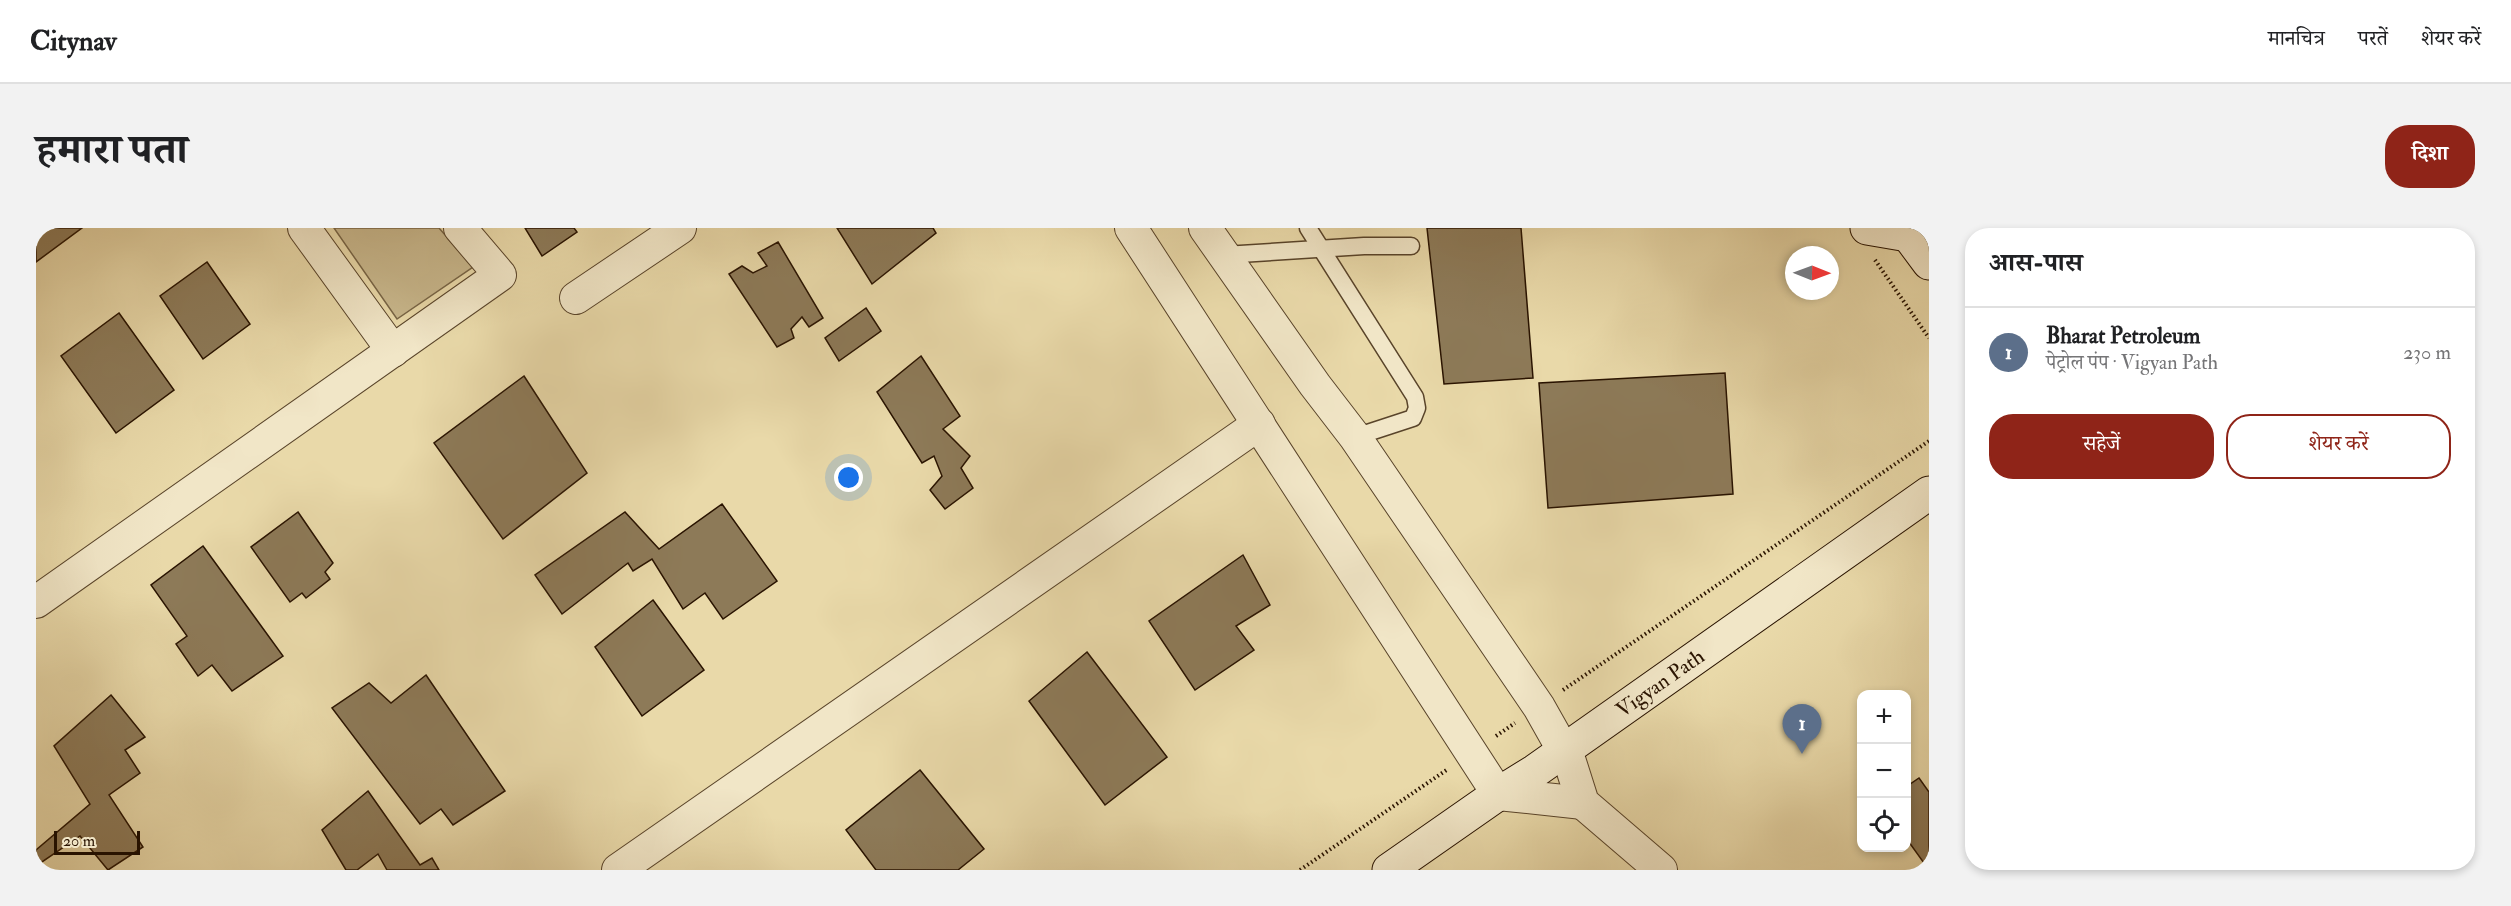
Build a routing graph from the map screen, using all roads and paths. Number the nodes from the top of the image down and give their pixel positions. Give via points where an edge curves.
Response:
1 (304, 228) edge
2 (460, 228) edge
3 (680, 228) edge
4 (1131, 228) edge
5 (1205, 228) edge
6 (1308, 228) edge
7 (1906, 232) edge
8 (1869, 242) edge
9 (1411, 246) dead end
10 (1321, 248) junction
11 (1224, 255) junction
12 (1929, 263) edge
13 (576, 298) dead end
14 (1929, 338) edge
15 (393, 351) junction
16 (1259, 424) junction
17 (1355, 436) junction
18 (1929, 441) edge
19 (1929, 493) edge
20 (36, 602) edge
21 (1539, 707) junction
22 (1564, 751) junction
23 (1471, 753) junction
24 (1498, 794) junction
25 (1583, 803) junction
26 (618, 870) edge
27 (1300, 870) edge
28 (1389, 870) edge
29 (1661, 870) edge

1 - 15 street
2 - 15 street via 500,275
3 - 13 street
4 - 16 street
5 - 11 street
6 - 10 lane
7 - 8 main road
7 - 12 main road
8 - 14 path
9 - 10 lane
10 - 11 lane
10 - 17 lane via 1415,397 1417,408 1413,418
11 - 17 street
15 - 20 street
16 - 23 street
16 - 26 street
17 - 21 street
18 - 21 path
19 - 22 main road, Vigyan Path
21 - 22 street
21 - 23 path
22 - 24 main road, Vigyan Path
22 - 25 street
23 - 24 street
23 - 27 path
24 - 25 street
24 - 28 main road, Vigyan Path
25 - 29 street

